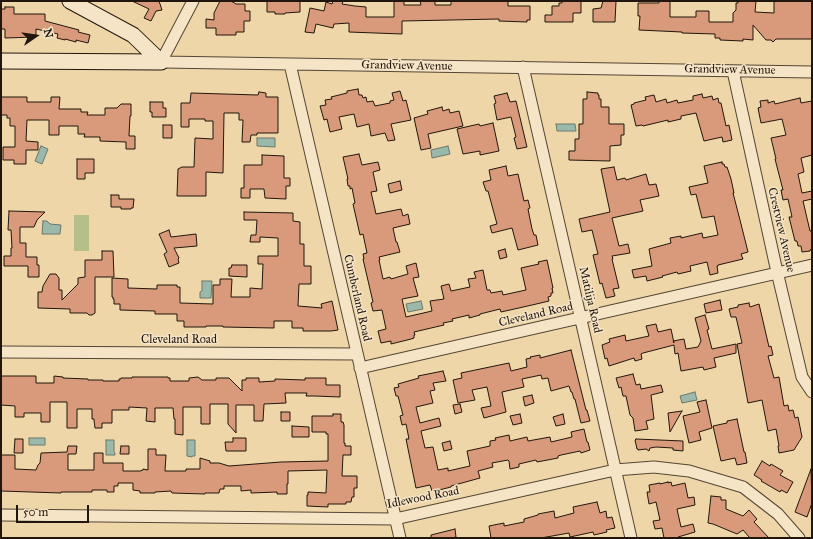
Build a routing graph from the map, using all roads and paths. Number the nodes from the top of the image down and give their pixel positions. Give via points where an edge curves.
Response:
1 (70, 1) edge
2 (193, 1) edge
3 (1, 61) edge
4 (161, 62) junction
5 (290, 64) junction
6 (523, 67) junction
7 (733, 71) junction
8 (812, 72) edge
9 (812, 265) edge
10 (777, 273) junction
11 (580, 318) junction
12 (1, 352) edge
13 (357, 354) junction
14 (360, 368) junction
15 (812, 392) edge
16 (615, 470) junction
17 (1, 515) edge
18 (395, 519) junction
19 (400, 538) edge
20 (631, 538) edge
21 (800, 538) edge

1 - 4 street via 133,35
2 - 4 street
3 - 4 street, Grandview Avenue
4 - 5 street, Grandview Avenue
5 - 6 street, Grandview Avenue
5 - 13 street, Cumberland Road
6 - 7 street, Grandview Avenue
6 - 11 street, Matilija Road
7 - 8 street, Grandview Avenue
7 - 10 street, Crestview Avenue
9 - 10 street, Cleveland Road
10 - 11 street, Cleveland Road
10 - 15 street, Crestview Avenue via 802,377
11 - 14 street, Cleveland Road
11 - 16 street, Matilija Road
12 - 13 street, Cleveland Road
13 - 14 street, Cumberland Road
14 - 18 street, Cumberland Road
16 - 18 street, Idlewood Road
16 - 20 street, Matilija Road
16 - 21 street, Idlewood Road via 654,467 689,471 742,487 778,514
17 - 18 street, Idlewood Road
18 - 19 street, Cumberland Road

